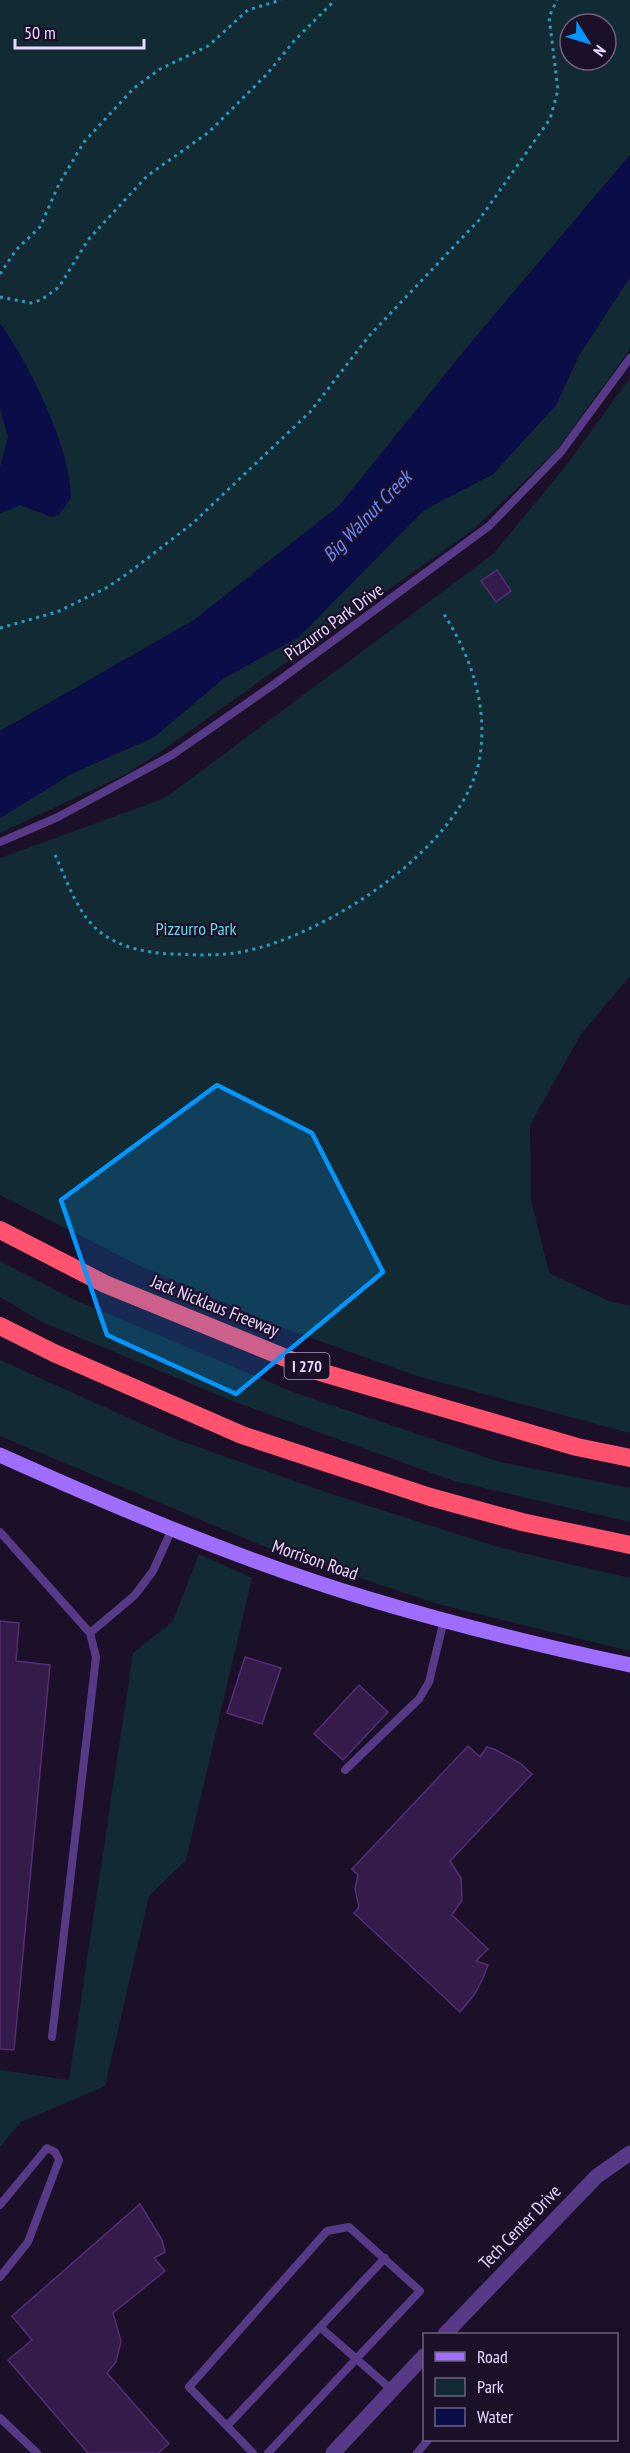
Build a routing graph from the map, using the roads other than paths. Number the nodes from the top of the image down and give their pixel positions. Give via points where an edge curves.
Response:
1 (630, 358) edge
2 (0, 842) edge
3 (0, 1230) edge
4 (0, 1326) edge
5 (0, 1455) edge
6 (630, 1458) edge
7 (172, 1529) junction
8 (0, 1532) edge
9 (630, 1545) edge
10 (444, 1620) junction
11 (90, 1633) junction
12 (630, 1665) edge
13 (345, 1770) dead end
14 (52, 2037) dead end
15 (630, 2153) edge
16 (0, 2205) edge
17 (385, 2258) junction
18 (0, 2277) edge
19 (320, 2327) junction
20 (446, 2333) edge
21 (423, 2357) edge
22 (356, 2359) junction
23 (392, 2390) junction
24 (0, 2418) edge
25 (227, 2426) junction
26 (426, 2441) edge
27 (37, 2453) edge
28 (253, 2453) edge
29 (268, 2453) edge
30 (333, 2453) edge
31 (417, 2453) edge

1 - 2 lane, Pizzurro Park Drive via 561,452 489,526 172,755 58,817
3 - 6 highway, Jack Nicklaus Freeway / I 270 via 105,1284 320,1372 577,1447
4 - 9 highway via 242,1435 430,1497
5 - 7 street, Morrison Road
7 - 10 street, Morrison Road via 341,1590
7 - 11 lane via 153,1571 135,1595
8 - 11 lane
10 - 12 street, Morrison Road
10 - 13 lane via 429,1682 418,1699
11 - 14 lane via 96,1657
15 - 20 street, Tech Center Drive via 597,2176
16 - 18 lane via 47,2148 55,2152 59,2160 28,2242
17 - 19 lane
17 - 22 lane via 420,2290
17 - 25 lane via 349,2227 327,2232 189,2387
19 - 22 lane
19 - 25 lane
21 - 23 street
22 - 23 lane
22 - 29 lane
23 - 30 street
24 - 27 lane
25 - 28 lane
26 - 31 lane

